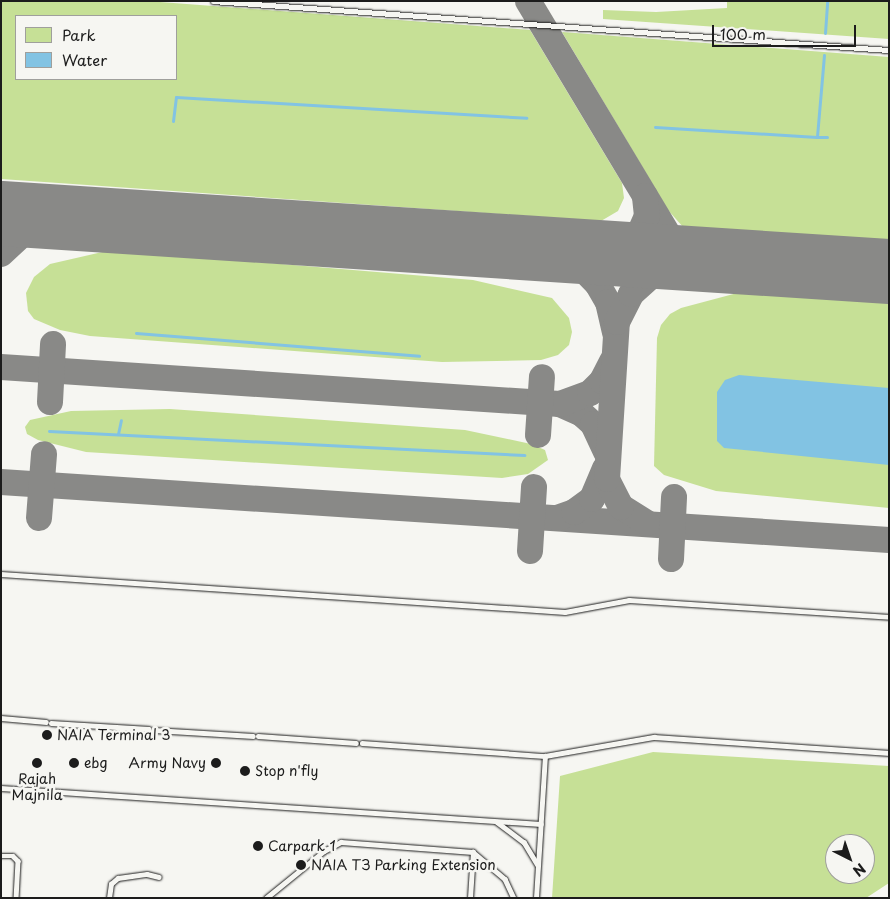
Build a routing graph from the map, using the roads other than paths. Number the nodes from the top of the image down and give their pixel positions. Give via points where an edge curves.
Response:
1 (214, 1) edge
2 (889, 50) edge
3 (1, 574) edge
4 (889, 617) edge
5 (1, 718) edge
6 (356, 743) dead end
7 (362, 743) dead end
8 (889, 753) edge
9 (545, 756) junction
10 (1, 788) edge
11 (493, 820) junction
12 (541, 824) junction
13 (473, 852) junction
14 (1, 856) edge
15 (538, 866) junction
16 (159, 876) dead end
17 (16, 898) edge
18 (109, 898) edge
19 (266, 898) edge
20 (470, 898) edge
21 (514, 898) edge
22 (536, 898) edge

1 - 2 lane
3 - 4 lane via 566,612 629,600
5 - 6 lane
7 - 9 lane
8 - 9 lane via 654,736
9 - 12 lane
10 - 11 lane
11 - 12 lane
11 - 15 lane via 524,842
12 - 15 lane
13 - 19 lane via 341,842
13 - 20 lane
13 - 21 lane via 505,879
14 - 17 lane via 13,856 18,861
15 - 22 lane
16 - 18 lane via 147,874 118,878 111,884

